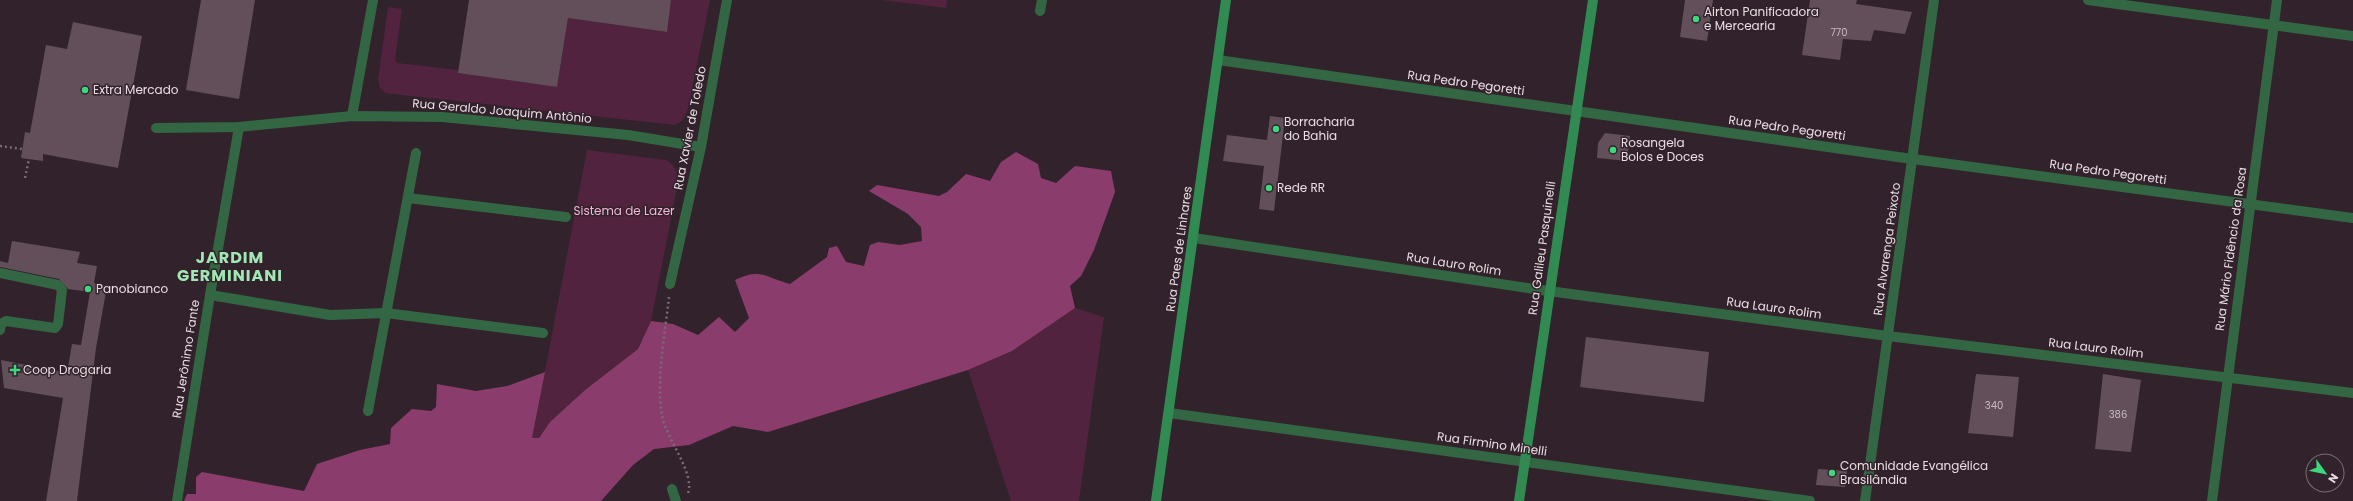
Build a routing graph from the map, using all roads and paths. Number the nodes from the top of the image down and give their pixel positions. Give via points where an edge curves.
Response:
1 (373, 0) edge
2 (727, 0) edge
3 (1042, 0) edge
4 (1226, 0) edge
5 (1593, 0) edge
6 (1934, 0) edge
7 (2088, 0) edge
8 (2277, 0) edge
9 (1040, 11) dead end
10 (2274, 26) junction
11 (2353, 36) edge
12 (1218, 60) junction
13 (1575, 111) junction
14 (352, 116) junction
15 (239, 127) junction
16 (156, 128) dead end
17 (0, 146) edge
18 (701, 147) junction
19 (22, 149) dead end
20 (416, 152) dead end
21 (1912, 159) junction
22 (29, 160) dead end
23 (25, 178) dead end
24 (408, 198) junction
25 (2250, 204) junction
26 (566, 217) dead end
27 (2353, 218) edge
28 (1194, 238) junction
29 (0, 273) edge
30 (670, 284) joint
31 (1549, 291) junction
32 (210, 295) junction
33 (386, 313) junction
34 (0, 330) edge
35 (543, 333) dead end
36 (1888, 336) junction
37 (2227, 377) junction
38 (2353, 393) edge
39 (368, 411) dead end
40 (1169, 413) junction
41 (1524, 462) junction
42 (672, 489) dead end
43 (687, 495) dead end
44 (177, 501) edge
45 (676, 501) edge
46 (1156, 501) edge
47 (1518, 501) edge
48 (1810, 501) edge
49 (1865, 501) edge
50 (2212, 501) edge

1 - 14 street
2 - 18 street, Rua Xavier de Toledo
3 - 9 street
4 - 12 street, Rua Paes de Linhares
5 - 13 street, Rua Galileu Pasquinelli
6 - 21 street, Rua Alvarenga Peixoto
7 - 10 street
8 - 10 street, Rua Mário Fidêncio da Rosa
10 - 11 street
10 - 25 street, Rua Mário Fidêncio da Rosa
12 - 13 street, Rua Pedro Pegoretti
12 - 28 street, Rua Paes de Linhares
13 - 21 street, Rua Pedro Pegoretti
13 - 31 street, Rua Galileu Pasquinelli
14 - 15 street, Rua Geraldo Joaquim Antônio
14 - 18 street, Rua Geraldo Joaquim Antônio via 442,117 628,135
15 - 16 street, Rua Geraldo Joaquim Antônio
15 - 32 street, Rua Jerônimo Fante
17 - 19 path
18 - 30 street, Rua Xavier de Toledo
20 - 24 street
21 - 25 street, Rua Pedro Pegoretti
21 - 36 street, Rua Alvarenga Peixoto
22 - 23 path
24 - 26 street
24 - 33 street
25 - 27 street, Rua Pedro Pegoretti
25 - 37 street, Rua Mário Fidêncio da Rosa
28 - 31 street, Rua Lauro Rolim
28 - 40 street, Rua Paes de Linhares
29 - 34 street via 58,285 62,290 58,324 55,328 6,321 1,324
30 - 43 path via 661,370 662,416 669,439 687,472
31 - 36 street, Rua Lauro Rolim
31 - 41 street, Rua Galileu Pasquinelli
32 - 33 street via 330,314
32 - 44 street, Rua Jerônimo Fante
33 - 35 street
33 - 39 street
36 - 37 street, Rua Lauro Rolim
36 - 49 street, Rua Alvarenga Peixoto
37 - 38 street, Rua Lauro Rolim
37 - 50 street, Rua Mário Fidêncio da Rosa
40 - 41 street, Rua Firmino Minelli
40 - 46 street, Rua Paes de Linhares
41 - 47 street, Rua Galileu Pasquinelli
41 - 48 street, Rua Firmino Minelli
42 - 45 street

